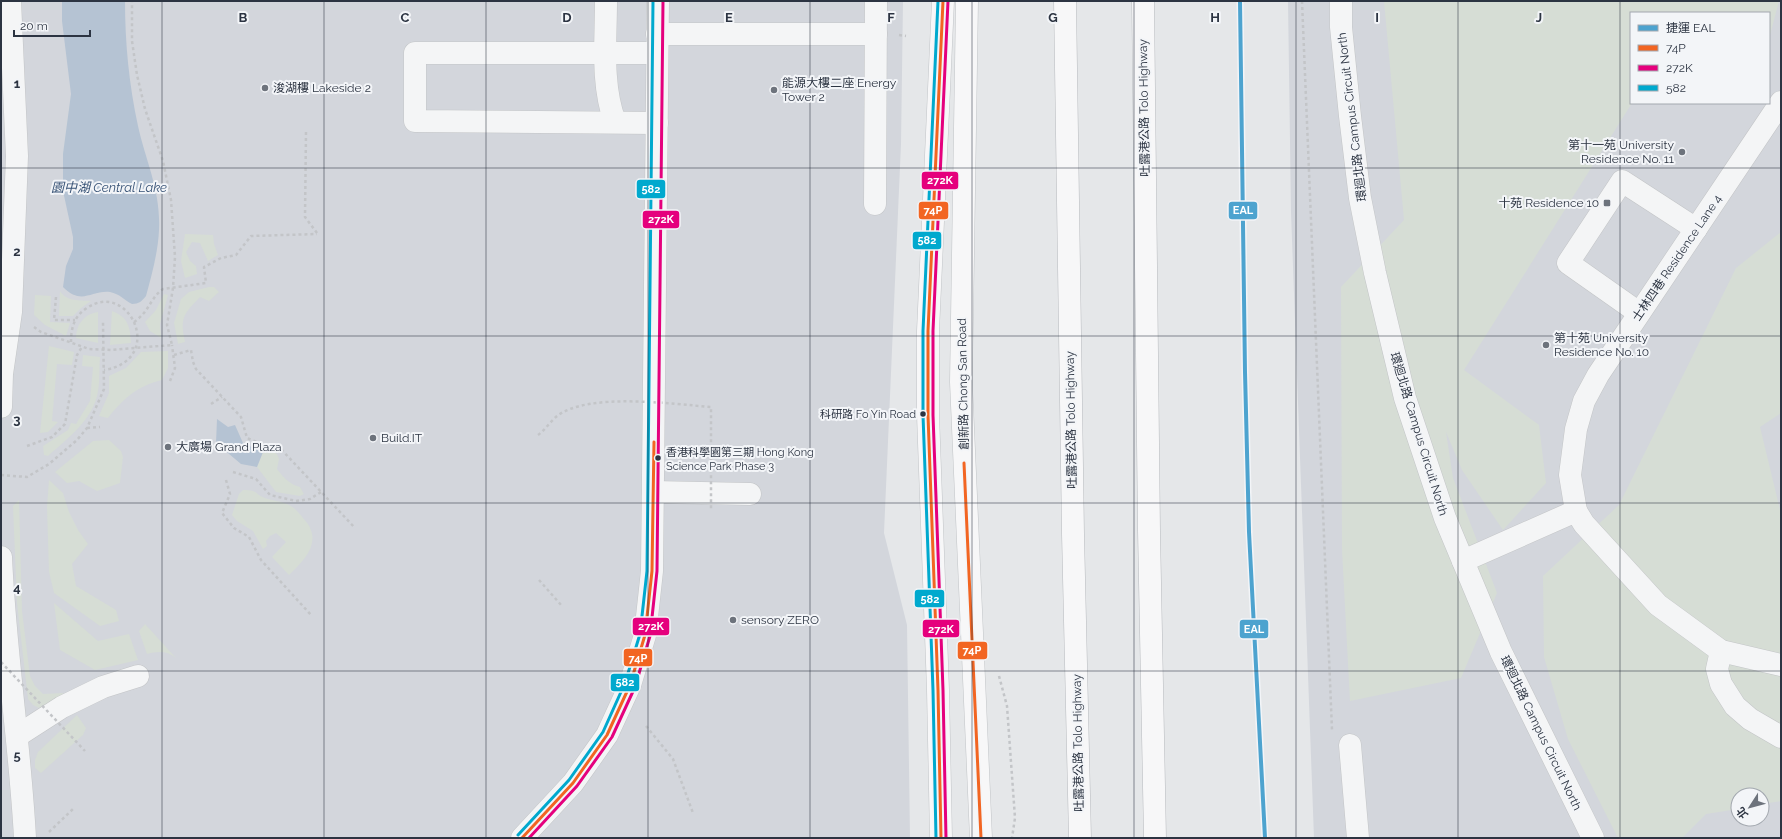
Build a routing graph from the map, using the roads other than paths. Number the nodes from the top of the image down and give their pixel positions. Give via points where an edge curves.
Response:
1 (10, 1) edge
2 (606, 1) edge
3 (658, 1) edge
4 (876, 1) edge
5 (943, 1) edge
6 (967, 1) edge
7 (1065, 1) edge
8 (1143, 1) edge
9 (1341, 1) edge
10 (876, 34) junction
11 (657, 44) junction
12 (606, 52) junction
13 (8, 61) edge
14 (1781, 102) edge
15 (615, 122) junction
16 (657, 123) junction
17 (875, 204) dead end
18 (1696, 229) junction
19 (1639, 313) junction
20 (1, 407) edge
21 (653, 492) junction
22 (750, 494) dead end
23 (1576, 512) junction
24 (1, 557) edge
25 (1463, 561) junction
26 (1722, 651) junction
27 (1781, 665) edge
28 (138, 676) dead end
29 (17, 736) junction
30 (1781, 737) edge
31 (1341, 741) road end
32 (25, 838) edge
33 (522, 838) edge
34 (941, 838) edge
35 (981, 838) edge
36 (1080, 838) edge
37 (1155, 838) edge
38 (1358, 838) edge
39 (1593, 838) edge

1 - 13 street
2 - 12 street
3 - 11 street
4 - 10 street
5 - 34 main road via 928,331
6 - 35 main road, 創新路 Chong San Road via 961,382
7 - 36 main road, 吐露港公路 Tolo Highway via 1072,526
8 - 37 main road, 吐露港公路 Tolo Highway
9 - 25 street, 環迴北路 Campus Circuit North via 1341,27 1360,198 1375,273 1405,398 1445,518
10 - 11 street
10 - 17 street
11 - 12 street
11 - 16 street
12 - 15 street via 605,81
12 - 15 street via 415,53 415,121
13 - 20 street via 17,156 11,312 2,374
14 - 18 street, 士林四巷 Residence Lane 4
15 - 16 street
16 - 21 street
18 - 19 street, 士林四巷 Residence Lane 4
18 - 19 street via 1622,181 1568,263
19 - 23 street, 士林四巷 Residence Lane 4 via 1584,401 1576,429 1570,475
21 - 22 street
21 - 33 street via 652,571 645,635 630,684 607,735 573,783
23 - 25 street
23 - 26 street via 1658,606
24 - 29 street via 3,607
25 - 39 street, 環迴北路 Campus Circuit North via 1501,652
26 - 27 street
26 - 30 street via 1717,669 1721,684 1735,706 1750,719
28 - 29 street via 102,687 62,707
29 - 32 street
31 - 38 street

